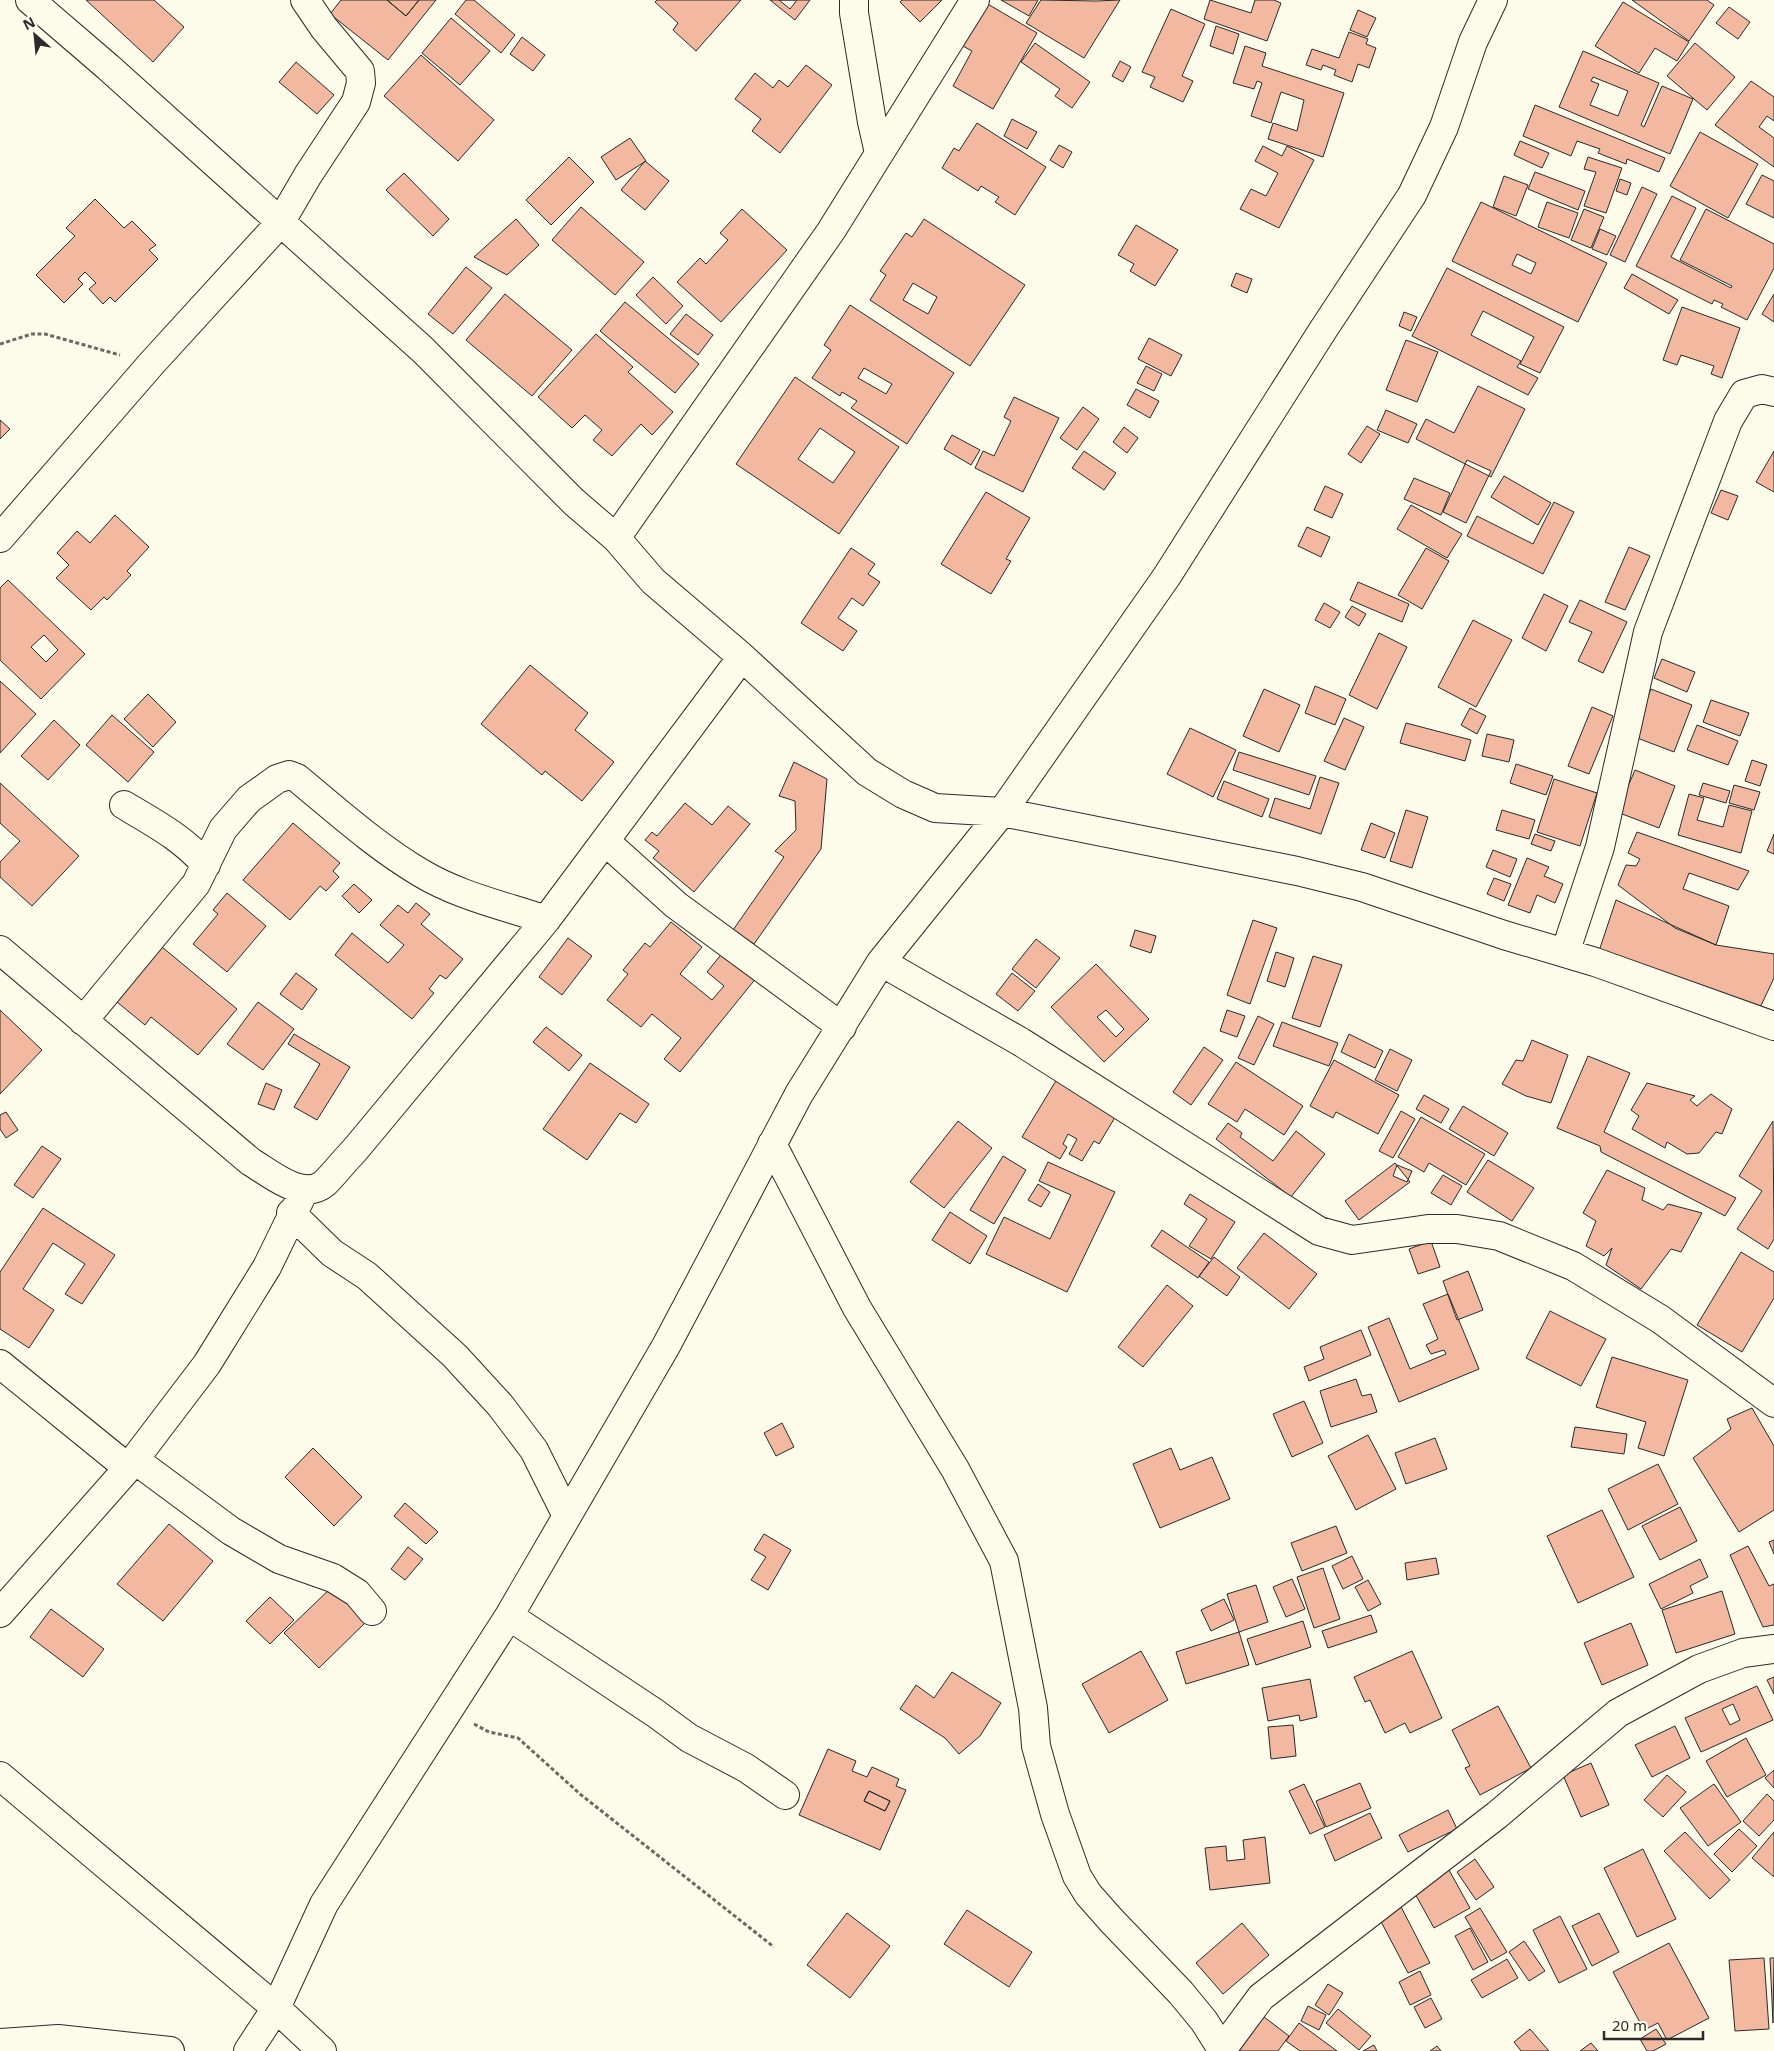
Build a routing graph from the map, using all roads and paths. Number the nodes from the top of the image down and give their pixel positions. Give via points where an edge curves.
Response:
1 (30, 0) edge
2 (305, 0) edge
3 (854, 0) edge
4 (974, 0) edge
5 (1493, 0) edge
6 (879, 153) junction
7 (280, 223) junction
8 (0, 344) edge
9 (152, 363) junction
10 (1774, 392) edge
11 (0, 538) edge
12 (616, 538) junction
13 (742, 657) junction
14 (124, 805) dead end
15 (1002, 812) junction
16 (605, 841) junction
17 (206, 865) junction
18 (546, 920) junction
19 (0, 950) edge
20 (1565, 953) junction
21 (881, 962) junction
22 (83, 1021) junction
23 (1774, 1026) edge
24 (842, 1027) junction
25 (772, 1144) junction
26 (305, 1189) junction
27 (292, 1213) junction
28 (0, 1364) edge
29 (1774, 1403) edge
30 (131, 1464) junction
31 (566, 1516) junction
32 (372, 1611) dead end
33 (0, 1613) edge
34 (509, 1616) junction
35 (1774, 1649) edge
36 (451, 1708) junction
37 (0, 1776) edge
38 (785, 1794) dead end
39 (774, 1947) dead end
40 (276, 2008) junction
41 (0, 2044) edge
42 (170, 2051) edge
43 (248, 2051) edge
44 (322, 2051) edge
45 (1222, 2051) edge

1 - 7 street
2 - 7 street via 335,42 358,66 361,83 356,102
3 - 6 street
4 - 6 street
5 - 15 street via 1473,42 1444,127 1412,195 1167,576
6 - 12 street via 831,231
7 - 9 street
7 - 12 street via 423,350 574,502
8 - 9 path via 32,334 45,334
9 - 11 street
10 - 20 street via 1762,389 1744,394 1728,421 1648,632 1600,847
12 - 13 street via 653,580
13 - 15 street via 867,772 903,794 935,808
13 - 16 street
14 - 17 street via 176,836
15 - 20 street via 1297,871 1362,888
15 - 21 street
16 - 18 street
16 - 24 street via 676,905
17 - 18 street via 223,829 249,799 277,779 293,776 386,850 422,874 447,886
17 - 22 street via 196,884
18 - 26 street via 354,1151 324,1184
19 - 22 street
20 - 23 street
21 - 24 street
21 - 29 street via 1021,1042 1319,1231 1352,1240 1457,1229 1499,1236 1573,1266 1660,1319
22 - 26 street via 252,1162 293,1186
24 - 25 street via 799,1094
25 - 31 street via 666,1346
25 - 45 street via 857,1308 955,1469 1004,1561 1033,1708 1036,1746 1077,1876 1111,1920 1181,1993 1204,2021
26 - 27 street
27 - 30 street via 267,1267 207,1364
27 - 31 street via 332,1253 366,1276 447,1350 500,1405 534,1450
28 - 30 street
30 - 32 street via 238,1536 279,1559 334,1578 357,1593
30 - 33 street
31 - 34 street
34 - 36 street
34 - 38 street via 689,1738 746,1768
35 - 45 street via 1743,1653 1699,1669 1618,1714 1497,1815 1261,1997
36 - 39 path via 488,1732 518,1738 580,1794
36 - 40 street via 324,1904
37 - 40 street
40 - 43 street
40 - 44 street
41 - 42 street via 58,2039

